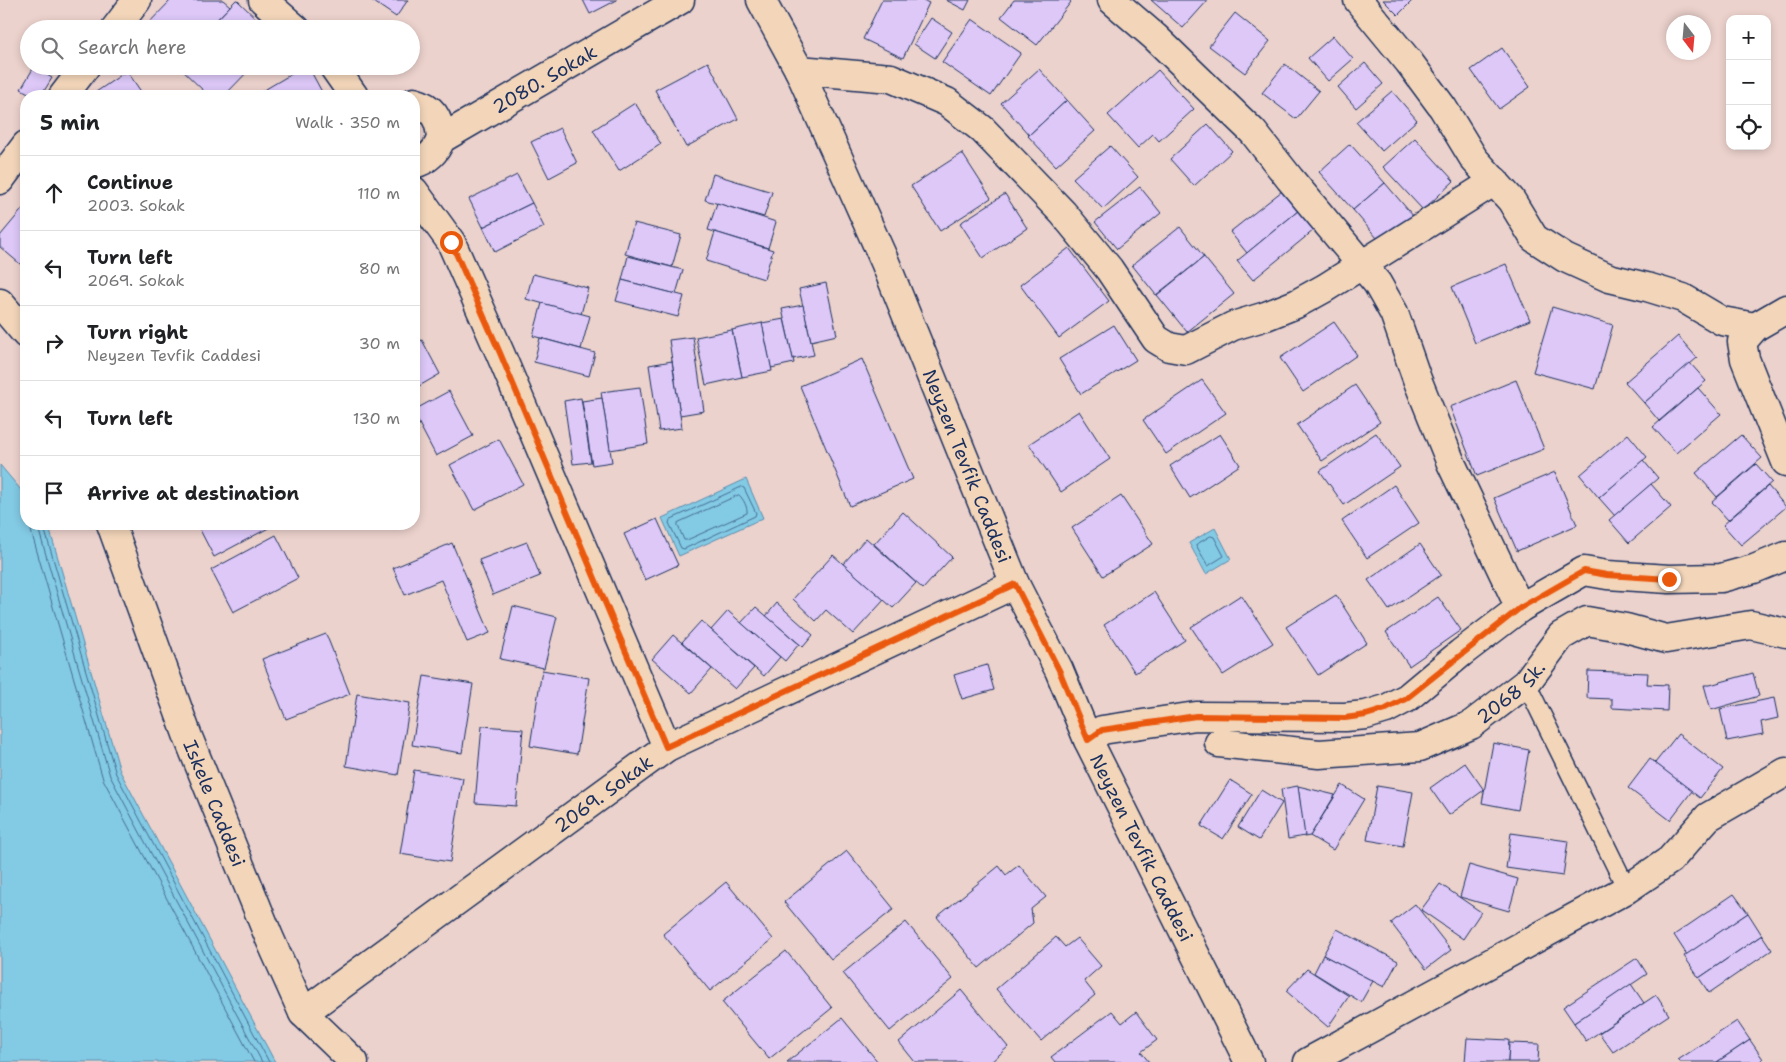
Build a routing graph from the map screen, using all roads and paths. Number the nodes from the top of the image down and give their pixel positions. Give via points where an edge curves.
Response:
1 (136, 0) edge
2 (263, 0) edge
3 (680, 0) edge
4 (760, 0) edge
5 (1112, 0) edge
6 (1358, 0) edge
7 (122, 20) edge
8 (286, 20) edge
9 (799, 70) junction
10 (79, 75) edge
11 (339, 75) edge
12 (68, 90) edge
13 (350, 90) edge
14 (420, 103) edge
15 (441, 139) junction
16 (20, 153) edge
17 (420, 162) edge
18 (0, 180) edge
19 (1494, 181) junction
20 (420, 198) edge
21 (1362, 266) junction
22 (0, 303) edge
23 (1786, 309) edge
24 (20, 327) edge
25 (1755, 327) junction
26 (1786, 462) edge
27 (113, 530) edge
28 (1786, 556) edge
29 (1015, 584) junction
30 (1520, 608) junction
31 (1786, 633) edge
32 (1526, 683) junction
33 (1088, 740) junction
34 (1219, 743) dead end
35 (666, 747) junction
36 (1786, 772) edge
37 (1627, 889) junction
38 (304, 1012) junction
39 (354, 1062) edge
40 (1249, 1062) edge
41 (1308, 1062) edge

1 - 7 street
2 - 8 street
3 - 15 street, 2080. Sokak
4 - 9 street, Neyzen Tevfik Caddesi
5 - 21 street via 1253,132
6 - 19 street via 1409,62 1443,108 1474,159
9 - 21 street via 891,78 947,102 982,129 1063,213 1109,269 1156,339 1169,347 1186,350 1233,326 1296,304
9 - 29 street, Neyzen Tevfik Caddesi via 885,262
10 - 12 street
11 - 13 street
14 - 15 street via 438,119
15 - 17 street, 2080. Sokak via 430,156
16 - 18 street
19 - 21 street
19 - 25 street via 1511,200 1534,238 1565,258 1608,278 1683,298 1722,321
20 - 35 street via 451,242
21 - 30 street via 1377,283 1394,313 1451,463
22 - 24 street
23 - 25 street
25 - 26 street via 1742,342 1745,359
27 - 38 street, Iskele Caddesi via 188,737 269,937
28 - 30 street via 1721,578 1669,579 1584,571
29 - 33 street, Neyzen Tevfik Caddesi via 1059,670
29 - 35 street, 2069. Sokak
30 - 33 street via 1407,698 1386,709 1345,718 1196,716 1102,730
31 - 32 street, 2068 Sk. via 1751,625 1666,639 1587,621 1561,636
32 - 34 street, 2068 Sk. via 1471,725 1420,747 1319,754
32 - 37 lane
33 - 40 street, Neyzen Tevfik Caddesi
35 - 38 street, 2069. Sokak
36 - 37 street via 1708,817 1670,860
37 - 41 street
38 - 39 street, Iskele Caddesi

